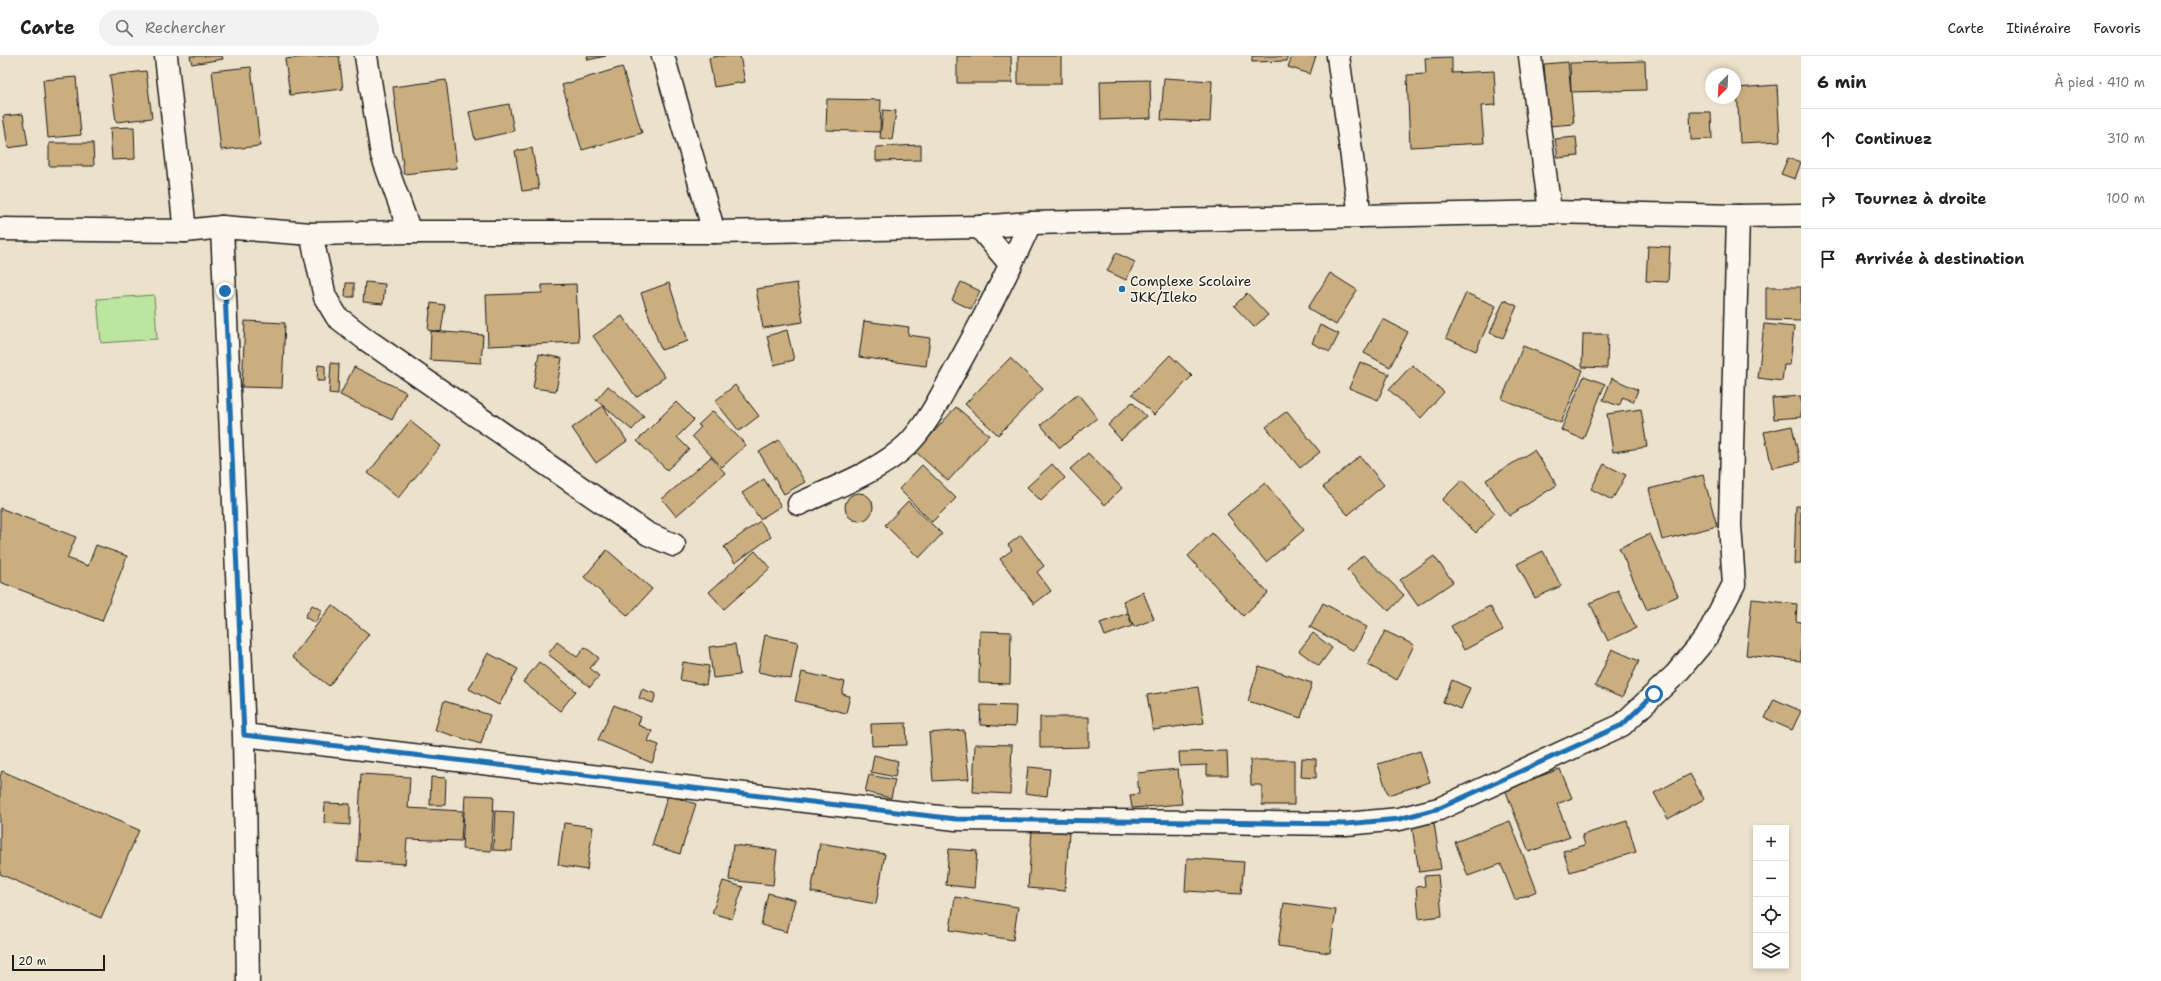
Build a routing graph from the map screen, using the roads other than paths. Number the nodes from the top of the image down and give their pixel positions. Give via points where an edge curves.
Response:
1 (166, 56) edge
2 (366, 56) edge
3 (662, 56) edge
4 (1338, 56) edge
5 (1530, 56) edge
6 (1550, 212) junction
7 (1801, 215) edge
8 (1360, 216) junction
9 (1738, 216) junction
10 (1030, 223) junction
11 (979, 226) junction
12 (222, 227) junction
13 (0, 229) edge
14 (184, 231) junction
15 (410, 232) junction
16 (714, 232) junction
17 (311, 234) junction
18 (1011, 265) junction
19 (799, 504) dead end
20 (674, 545) dead end
21 (244, 735) junction
22 (248, 981) edge

1 - 14 main road
2 - 15 main road via 382,155
3 - 16 main road
4 - 8 main road
5 - 6 main road
6 - 8 main road
6 - 9 main road
7 - 9 main road
8 - 10 main road
9 - 21 main road via 1730,525 1734,584 1706,638 1676,674 1622,725 1440,808 1399,819 1346,824 956,819
10 - 11 main road
10 - 18 main road
11 - 16 main road
11 - 18 main road
12 - 14 main road
12 - 17 main road
12 - 21 main road
13 - 14 main road
15 - 16 main road
15 - 17 main road
17 - 20 main road via 325,297 337,316 364,338 631,523 648,534
18 - 19 main road via 930,416 907,445 879,466
21 - 22 main road

